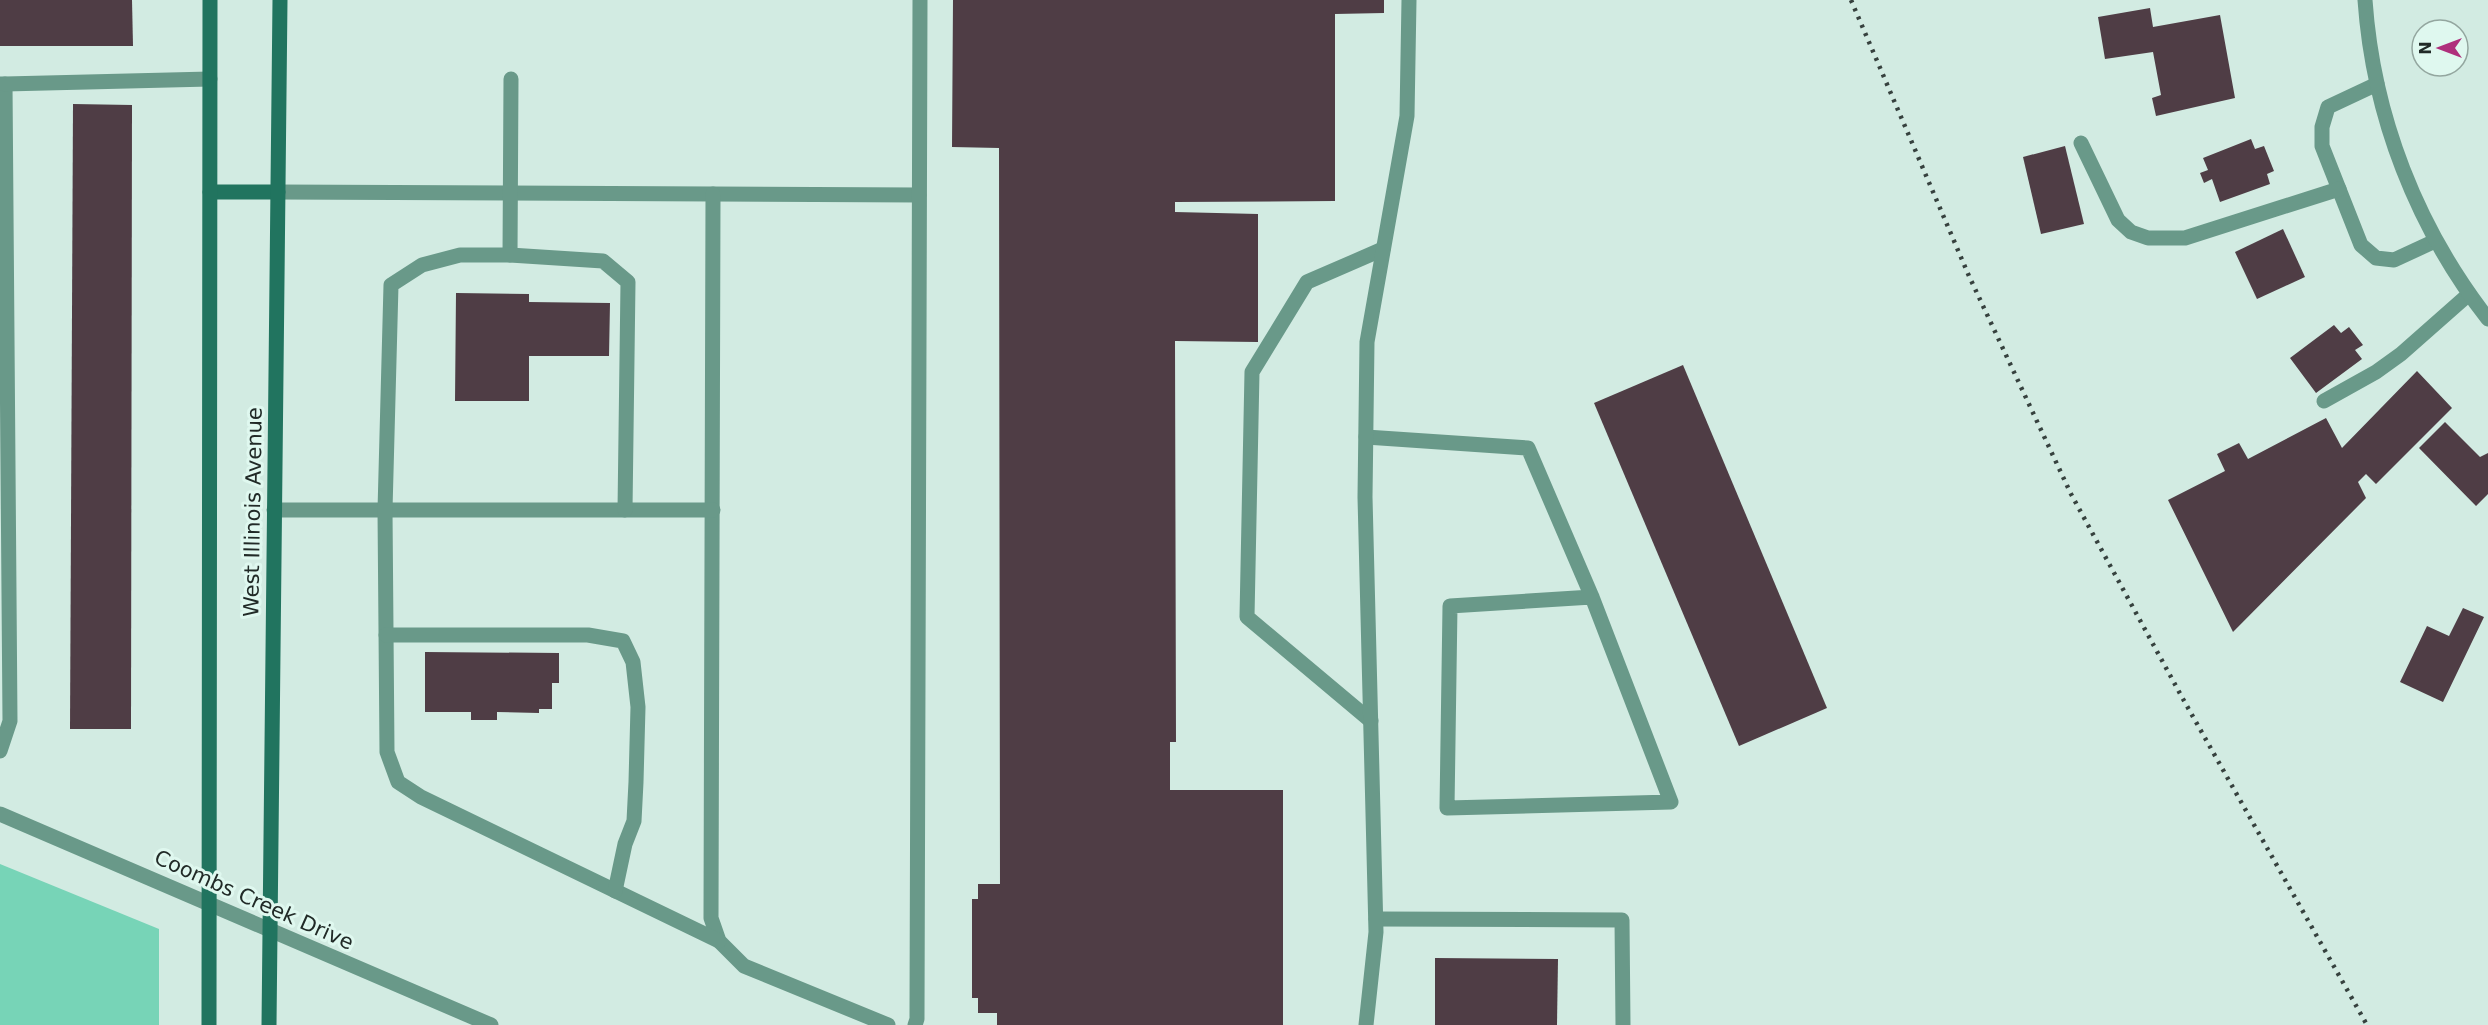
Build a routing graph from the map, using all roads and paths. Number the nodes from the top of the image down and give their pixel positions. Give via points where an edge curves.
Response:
1 (210, 0) edge
2 (280, 0) edge
3 (920, 0) edge
4 (1409, 0) edge
5 (2366, 0) edge
6 (210, 79) junction
7 (511, 79) dead end
8 (2, 84) edge
9 (2377, 84) junction
10 (2081, 142) dead end
11 (2339, 189) junction
12 (210, 192) junction
13 (278, 192) junction
14 (509, 193) junction
15 (713, 194) junction
16 (919, 195) junction
17 (2435, 241) junction
18 (1383, 249) junction
19 (510, 255) junction
20 (2469, 294) junction
21 (2488, 319) edge
22 (2324, 400) dead end
23 (1366, 437) junction
24 (274, 510) junction
25 (385, 510) junction
26 (625, 510) junction
27 (712, 510) junction
28 (1592, 597) junction
29 (386, 635) junction
30 (1371, 722) junction
31 (0, 752) edge
32 (0, 814) edge
33 (615, 891) junction
34 (209, 902) junction
35 (1376, 919) junction
36 (270, 930) junction
37 (719, 941) junction
38 (209, 1025) edge
39 (269, 1025) edge
40 (491, 1025) edge
41 (888, 1025) edge
42 (915, 1025) edge
43 (1366, 1025) edge
44 (1623, 1025) edge

1 - 6 main road, West Illinois Avenue
2 - 13 main road, West Illinois Avenue
3 - 16 street
4 - 18 street via 1407,116
5 - 9 street
6 - 8 street
6 - 12 main road, West Illinois Avenue
7 - 14 street
8 - 31 street via 10,721
9 - 11 street via 2328,107 2322,146
9 - 17 street via 2408,182
10 - 11 street via 2118,220 2148,238 2185,238
11 - 17 street via 2361,244 2376,258 2394,260
12 - 13 main road
12 - 34 main road, West Illinois Avenue
13 - 14 street
13 - 24 main road, West Illinois Avenue
14 - 15 street
14 - 19 street
15 - 16 street
15 - 27 street
16 - 42 street
17 - 20 street
18 - 23 street via 1367,342
18 - 30 street via 1307,282 1252,372 1247,617
19 - 25 street via 460,255 422,265 391,285
19 - 26 street via 603,261 628,282
20 - 21 street
20 - 22 street via 2401,354
23 - 28 street via 1528,448
23 - 30 street
24 - 25 street
24 - 36 main road, West Illinois Avenue
25 - 26 street
25 - 29 street
26 - 27 street
27 - 37 street via 711,918
28 - 28 street via 1671,802 1447,808 1450,606
29 - 33 street via 387,752 398,782 421,797
29 - 33 street via 588,635 623,641 633,662 638,707 636,782 634,821
30 - 35 street
32 - 34 street, Coombs Creek Drive
33 - 37 street
34 - 36 street, Coombs Creek Drive
34 - 38 main road, West Illinois Avenue
35 - 43 street
35 - 44 street via 1622,920
36 - 39 main road, West Illinois Avenue
36 - 40 street, Coombs Creek Drive
37 - 41 street via 744,966

